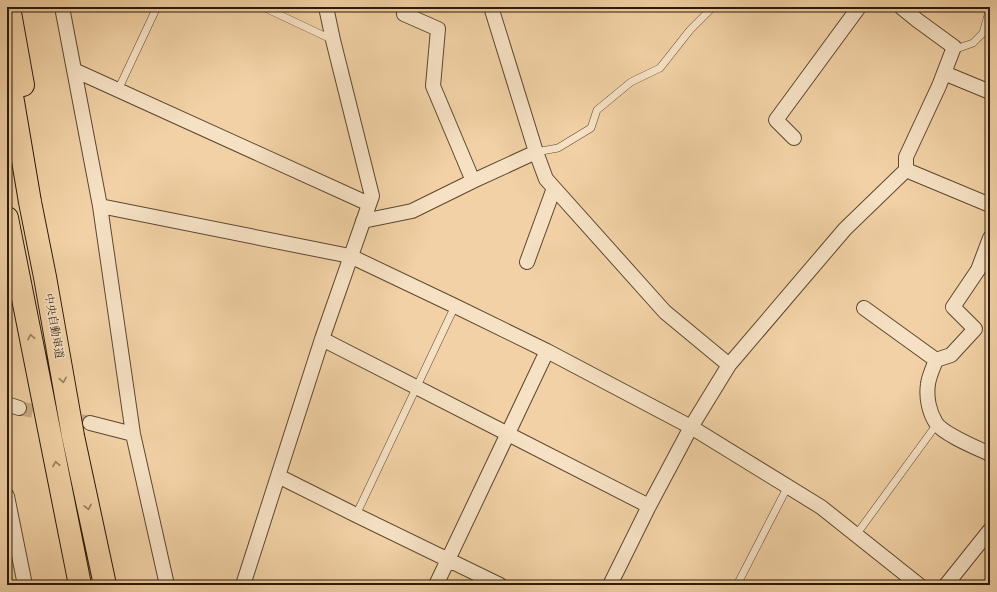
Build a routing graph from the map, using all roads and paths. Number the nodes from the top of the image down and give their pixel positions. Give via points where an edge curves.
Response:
1 (9, 7) edge
2 (62, 7) edge
3 (157, 7) edge
4 (263, 7) edge
5 (326, 7) edge
6 (404, 7) edge
7 (491, 7) edge
8 (713, 7) edge
9 (859, 7) edge
10 (901, 7) edge
11 (990, 8) edge
12 (333, 40) junction
13 (953, 50) junction
14 (7, 66) edge
15 (74, 70) junction
16 (944, 73) junction
17 (118, 90) junction
18 (990, 92) edge
19 (794, 138) dead end
20 (536, 152) junction
21 (906, 170) junction
22 (473, 181) junction
23 (554, 188) junction
24 (369, 204) junction
25 (990, 205) edge
26 (100, 206) junction
27 (7, 218) edge
28 (363, 221) junction
29 (990, 238) edge
30 (350, 256) junction
31 (527, 262) dead end
32 (45, 277) junction
33 (455, 306) junction
34 (864, 308) dead end
35 (322, 339) junction
36 (546, 351) junction
37 (936, 360) junction
38 (729, 365) junction
39 (417, 388) junction
40 (90, 423) tunnel mouth
41 (937, 424) junction
42 (691, 426) junction
43 (133, 434) junction
44 (507, 434) junction
45 (990, 454) edge
46 (278, 476) junction
47 (788, 486) junction
48 (7, 496) edge
49 (649, 506) junction
50 (356, 515) junction
51 (990, 530) edge
52 (856, 535) junction
53 (448, 560) junction
54 (25, 585) edge
55 (80, 585) edge
56 (105, 585) edge
57 (167, 585) edge
58 (243, 585) edge
59 (436, 585) edge
60 (500, 585) edge
61 (610, 585) edge
62 (737, 585) edge
63 (919, 585) edge
64 (946, 585) edge

1 - 32 highway via 53,257
2 - 15 street
3 - 17 lane
4 - 12 lane
5 - 12 street
6 - 22 street via 404,14 438,29 433,86
7 - 20 street
8 - 20 lane via 690,30 660,68 631,82 597,110 591,128 558,148
9 - 19 street via 776,120
10 - 13 street via 954,47
11 - 13 lane via 983,33 972,43
12 - 24 street via 372,196
13 - 16 street
14 - 32 highway, 中央自動車道
15 - 17 street
15 - 26 street
16 - 18 street
16 - 21 street via 906,157
17 - 24 street
20 - 22 street
20 - 23 street via 546,179
21 - 25 street
21 - 38 street via 845,229
22 - 28 street via 412,211
23 - 31 street
23 - 38 street via 665,312
24 - 28 street
26 - 30 street
26 - 43 street
55 -> 27 highway
28 - 30 street
29 - 37 street via 978,270 953,307 975,329 951,355
30 - 33 street
30 - 35 street
32 -> 56 highway, 中央自動車道 via 73,436
33 - 36 street
33 - 39 lane
34 - 37 street
35 - 39 street
35 - 46 street
36 - 42 street
36 - 44 street
37 - 41 street via 928,383 928,395 929,408
38 - 42 street
39 - 44 street
39 - 50 lane
40 - 43 street
41 - 45 street via 947,433
41 - 52 lane
42 - 47 street
42 - 49 street
43 - 57 street
44 - 49 street
44 - 53 street
46 - 50 street
46 - 58 street
47 - 52 street via 822,507
47 - 62 lane
48 - 54 street
49 - 61 street
50 - 53 street
51 - 64 street
52 - 63 street
53 - 59 street
53 - 60 street

